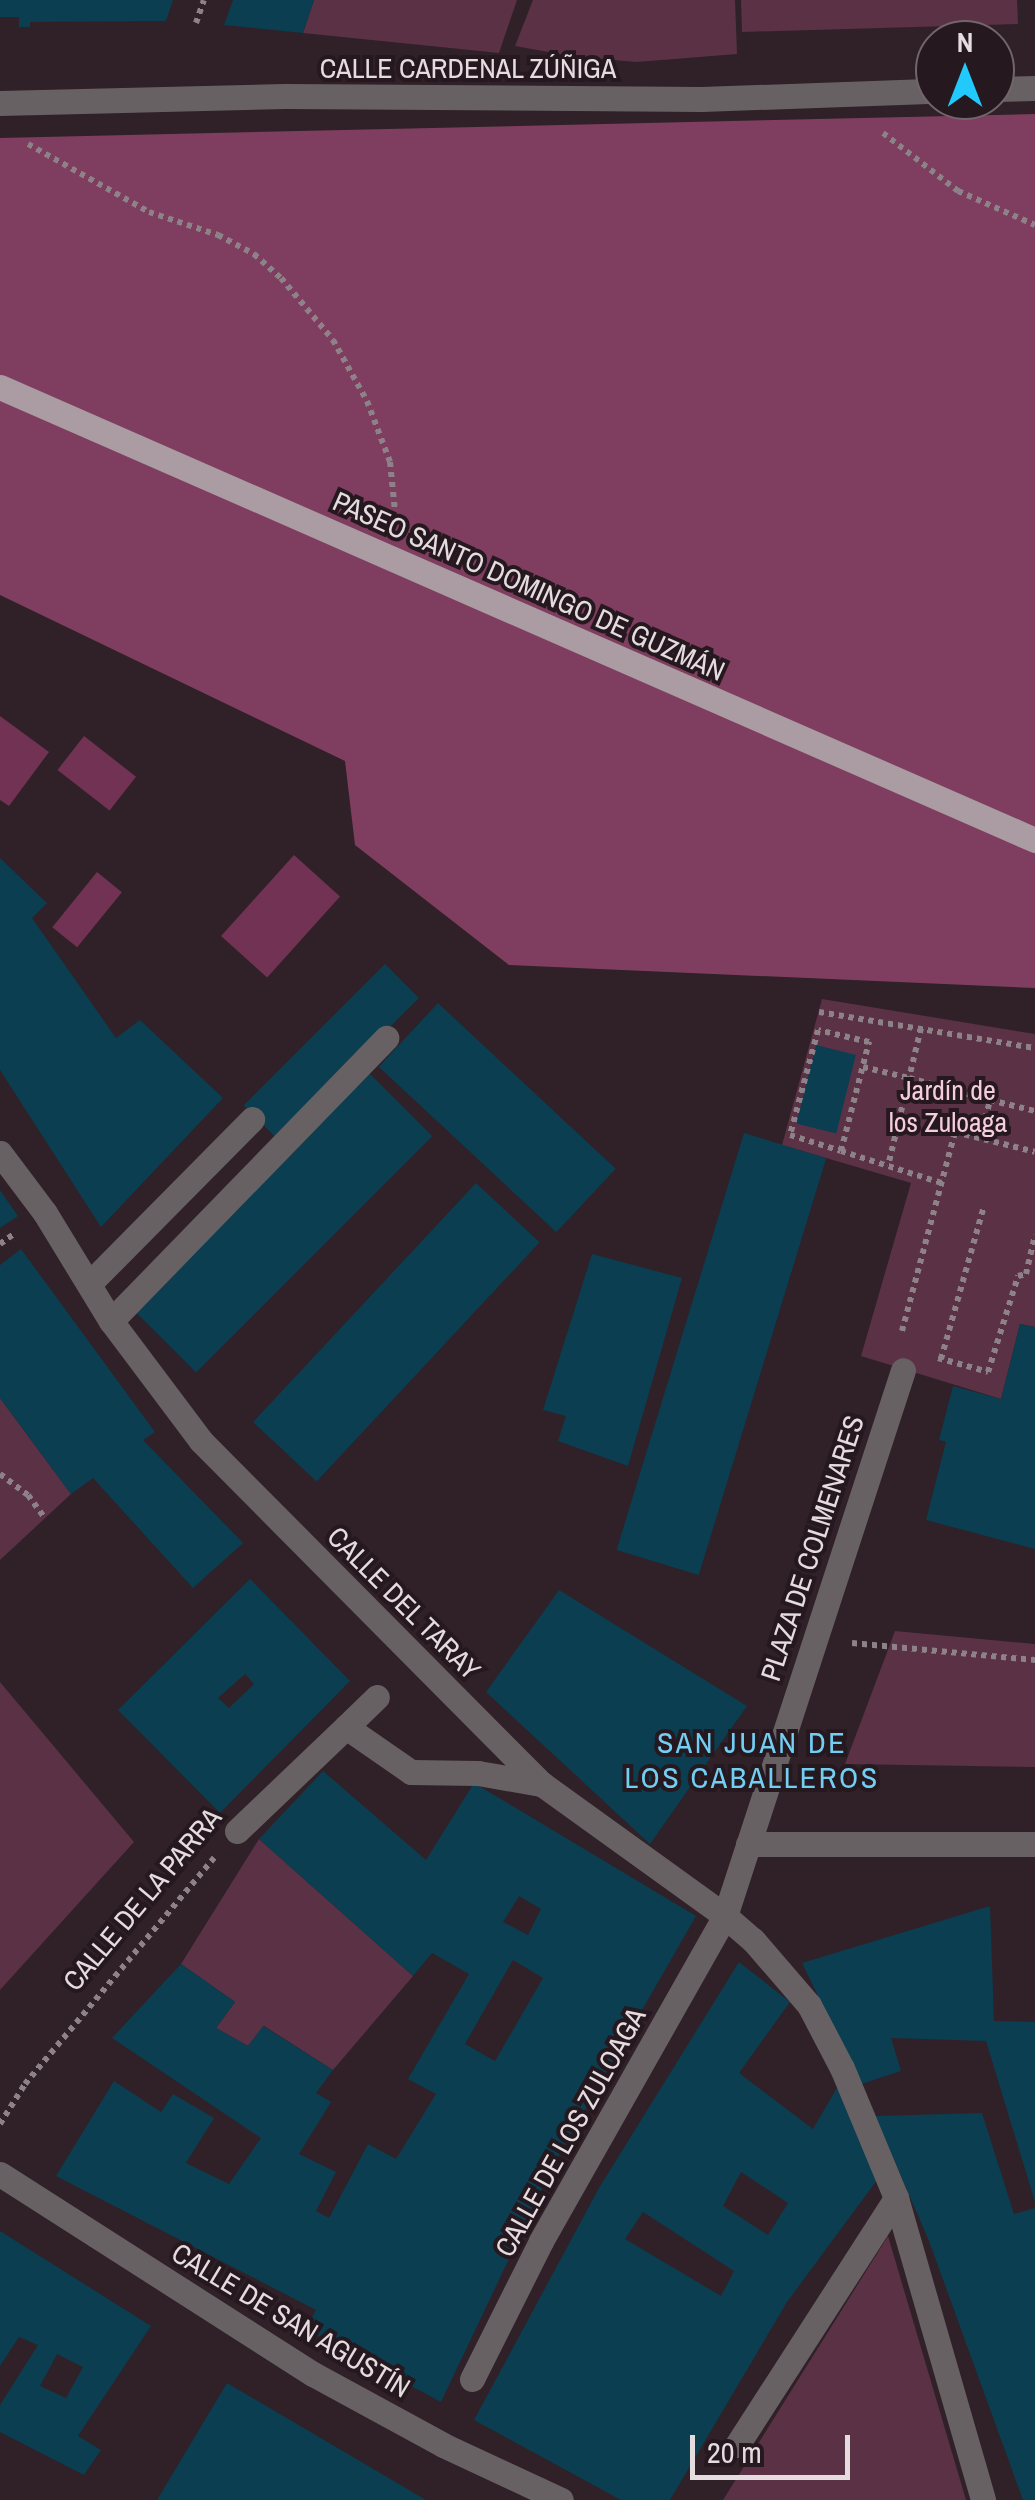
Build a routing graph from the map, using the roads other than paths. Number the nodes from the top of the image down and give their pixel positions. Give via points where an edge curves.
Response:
1 (915, 92) edge
2 (0, 103) edge
3 (0, 387) edge
4 (1035, 840) edge
5 (386, 1038) dead end
6 (252, 1119) dead end
7 (0, 1153) edge
8 (88, 1284) junction
9 (111, 1321) junction
10 (900, 1359) road end
11 (378, 1697) dead end
12 (346, 1727) junction
13 (542, 1784) junction
14 (238, 1830) road end
15 (748, 1844) junction
16 (1035, 1844) edge
17 (725, 1916) junction
18 (0, 2174) edge
19 (896, 2198) junction
20 (472, 2380) dead end
21 (738, 2446) dead end
22 (562, 2500) edge
23 (983, 2500) edge

1 - 2 street, CALLE CARDENAL ZÚÑIGA
3 - 4 main road, PASEO SANTO DOMINGO DE GUZMÁN
5 - 9 street
6 - 8 street
7 - 8 street, CALLE DEL TARAY
8 - 9 street, CALLE DEL TARAY
9 - 13 street, CALLE DEL TARAY via 201,1442
10 - 15 street, PLAZA DE COLMENARES
11 - 12 street, CALLE DE LA PARRA
12 - 13 street via 410,1772
12 - 14 street, CALLE DE LA PARRA
13 - 17 street, CALLE DEL TARAY
15 - 16 street
15 - 17 street, PLAZA DE COLMENARES
17 - 19 street, CALLE DEL TARAY via 809,2006
17 - 20 street, CALLE DE LOS ZULOAGA via 541,2241
18 - 22 street, CALLE DE SAN AGUSTÍN via 313,2374 443,2446
19 - 21 street
19 - 23 street, CALLE DEL TARAY

